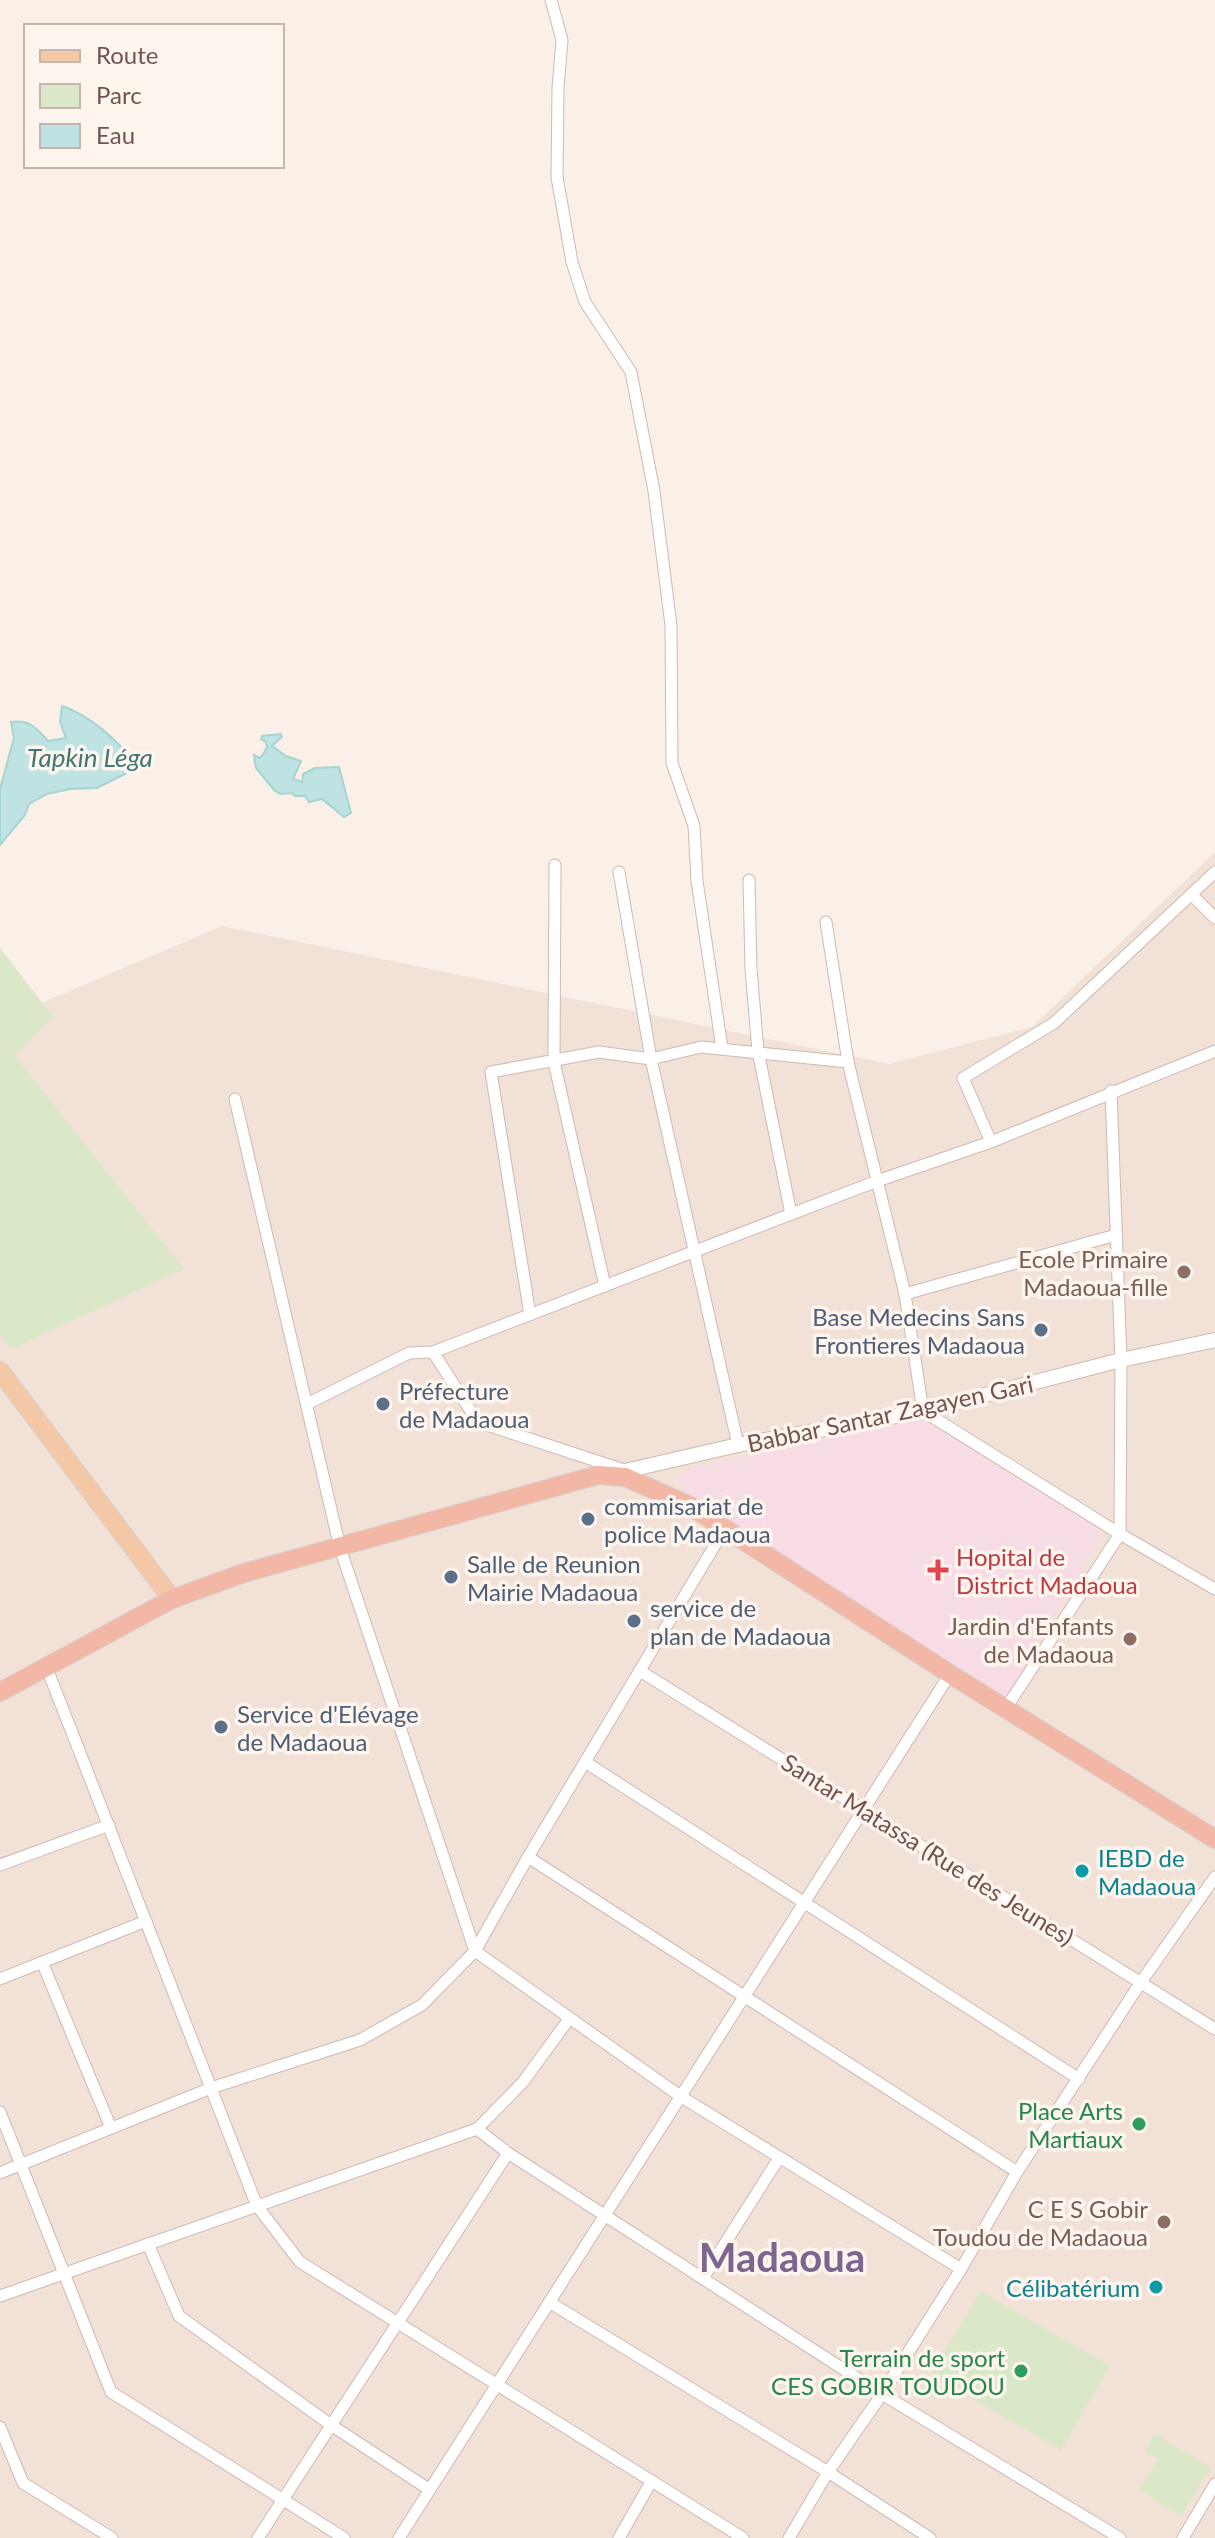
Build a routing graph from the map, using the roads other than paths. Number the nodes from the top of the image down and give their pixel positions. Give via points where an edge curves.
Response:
1 (551, 0) edge
2 (555, 865) dead end
3 (619, 872) dead end
4 (1215, 872) edge
5 (749, 880) dead end
6 (1191, 894) junction
7 (1215, 918) edge
8 (826, 922) dead end
9 (722, 1048) junction
10 (758, 1051) junction
11 (1215, 1051) edge
12 (651, 1059) junction
13 (554, 1062) junction
14 (848, 1062) junction
15 (1111, 1091) junction
16 (235, 1099) dead end
17 (991, 1142) junction
18 (877, 1181) junction
19 (791, 1214) junction
20 (1116, 1235) junction
21 (693, 1252) junction
22 (605, 1286) junction
23 (905, 1294) junction
24 (530, 1315) junction
25 (1215, 1340) edge
26 (433, 1352) junction
27 (1121, 1360) junction
28 (0, 1371) edge
29 (307, 1404) junction
30 (923, 1411) junction
31 (738, 1445) junction
32 (618, 1472) junction
33 (724, 1530) junction
34 (1120, 1534) junction
35 (340, 1548) junction
36 (1215, 1589) edge
37 (172, 1599) junction
38 (46, 1666) junction
39 (640, 1671) junction
40 (950, 1674) junction
41 (0, 1692) edge
42 (1006, 1708) junction
43 (585, 1762) junction
44 (864, 1809) junction
45 (109, 1825) junction
46 (1215, 1839) edge
47 (528, 1857) junction
48 (0, 1865) edge
49 (1215, 1877) edge
50 (805, 1901) junction
51 (146, 1921) junction
52 (475, 1951) junction
53 (42, 1962) junction
54 (0, 1979) edge
55 (1141, 1982) junction
56 (744, 1996) junction
57 (569, 2019) junction
58 (1215, 2029) edge
59 (1079, 2079) junction
60 (211, 2088) junction
61 (680, 2096) junction
62 (0, 2112) edge
63 (111, 2128) junction
64 (477, 2129) junction
65 (508, 2153) junction
66 (779, 2158) junction
67 (21, 2165) junction
68 (1017, 2172) junction
69 (0, 2173) edge
70 (257, 2206) junction
71 (606, 2214) junction
72 (148, 2244) junction
73 (961, 2269) junction
74 (64, 2274) junction
75 (703, 2278) junction
76 (0, 2296) edge
77 (549, 2302) junction
78 (397, 2323) junction
79 (496, 2386) junction
80 (882, 2394) junction
81 (331, 2425) junction
82 (0, 2429) edge
83 (828, 2472) junction
84 (651, 2482) junction
85 (1215, 2484) edge
86 (430, 2490) junction
87 (283, 2499) junction
88 (112, 2538) edge
89 (258, 2538) edge
90 (344, 2538) edge
91 (399, 2538) edge
92 (619, 2538) edge
93 (743, 2538) edge
94 (789, 2538) edge
95 (930, 2538) edge
96 (1120, 2538) edge
97 (1183, 2538) edge

1 - 9 street via 562,40 557,177 572,262 585,302 631,372 654,491 671,625 672,763 694,826
2 - 13 street
3 - 12 street
4 - 6 street
5 - 10 street
6 - 7 street
6 - 17 street via 1054,1023 963,1078
8 - 14 street
9 - 10 street
9 - 12 street via 701,1047
10 - 14 street
10 - 19 street
11 - 15 street
12 - 13 street via 599,1052
12 - 21 street
13 - 22 street
13 - 24 street via 491,1072
14 - 18 street
15 - 17 street
15 - 20 street
16 - 29 street
17 - 18 street
18 - 19 street
18 - 23 street
19 - 21 street
20 - 23 street
20 - 27 street
21 - 22 street
21 - 31 street
22 - 24 street
23 - 30 street
24 - 26 street
25 - 27 street, Babbar Santar Zagayen Gari
26 - 29 street via 409,1353
26 - 32 street via 478,1422
27 - 30 street, Babbar Santar Zagayen Gari
27 - 34 street
28 - 37 main road
29 - 35 street
30 - 31 street, Babbar Santar Zagayen Gari
30 - 34 street
31 - 32 street, Babbar Santar Zagayen Gari
32 - 33 highway via 690,1506
32 - 35 highway
33 - 39 street
33 - 40 highway
34 - 36 street
34 - 42 street
35 - 37 highway
35 - 52 street
37 - 38 highway
38 - 41 highway
38 - 45 street
39 - 43 street
39 - 44 street, Santar Matassa (Rue des Jeunes)
40 - 42 highway
40 - 44 street
42 - 46 highway
43 - 47 street
43 - 50 street
44 - 50 street
44 - 55 street, Santar Matassa (Rue des Jeunes)
45 - 48 street
45 - 51 street
47 - 52 street
47 - 56 street
49 - 55 street
50 - 56 street
50 - 59 street
51 - 53 street
51 - 60 street
52 - 57 street
52 - 60 street via 422,2005 360,2040
53 - 54 street
53 - 63 street
55 - 58 street, Santar Matassa (Rue des Jeunes)
55 - 59 street
56 - 61 street
56 - 68 street
57 - 61 street
57 - 64 street via 523,2082
59 - 68 street
60 - 63 street
60 - 70 street
61 - 66 street
61 - 71 street
62 - 67 street
63 - 67 street
64 - 65 street
64 - 70 street
65 - 71 street
65 - 78 street
66 - 73 street
66 - 75 street
67 - 69 street
67 - 74 street
68 - 73 street
70 - 72 street
70 - 78 street via 300,2262
71 - 75 street
71 - 77 street
72 - 74 street
72 - 81 street via 179,2316
73 - 80 street
74 - 76 street
74 - 87 street via 111,2392
75 - 80 street
77 - 79 street
77 - 83 street
78 - 79 street
78 - 81 street
79 - 84 street
79 - 86 street
80 - 83 street
80 - 96 street
81 - 86 street
81 - 87 street
82 - 88 street via 23,2483
83 - 94 street
83 - 95 street
84 - 92 street
84 - 93 street
85 - 97 street
86 - 91 street
87 - 89 street
87 - 90 street

